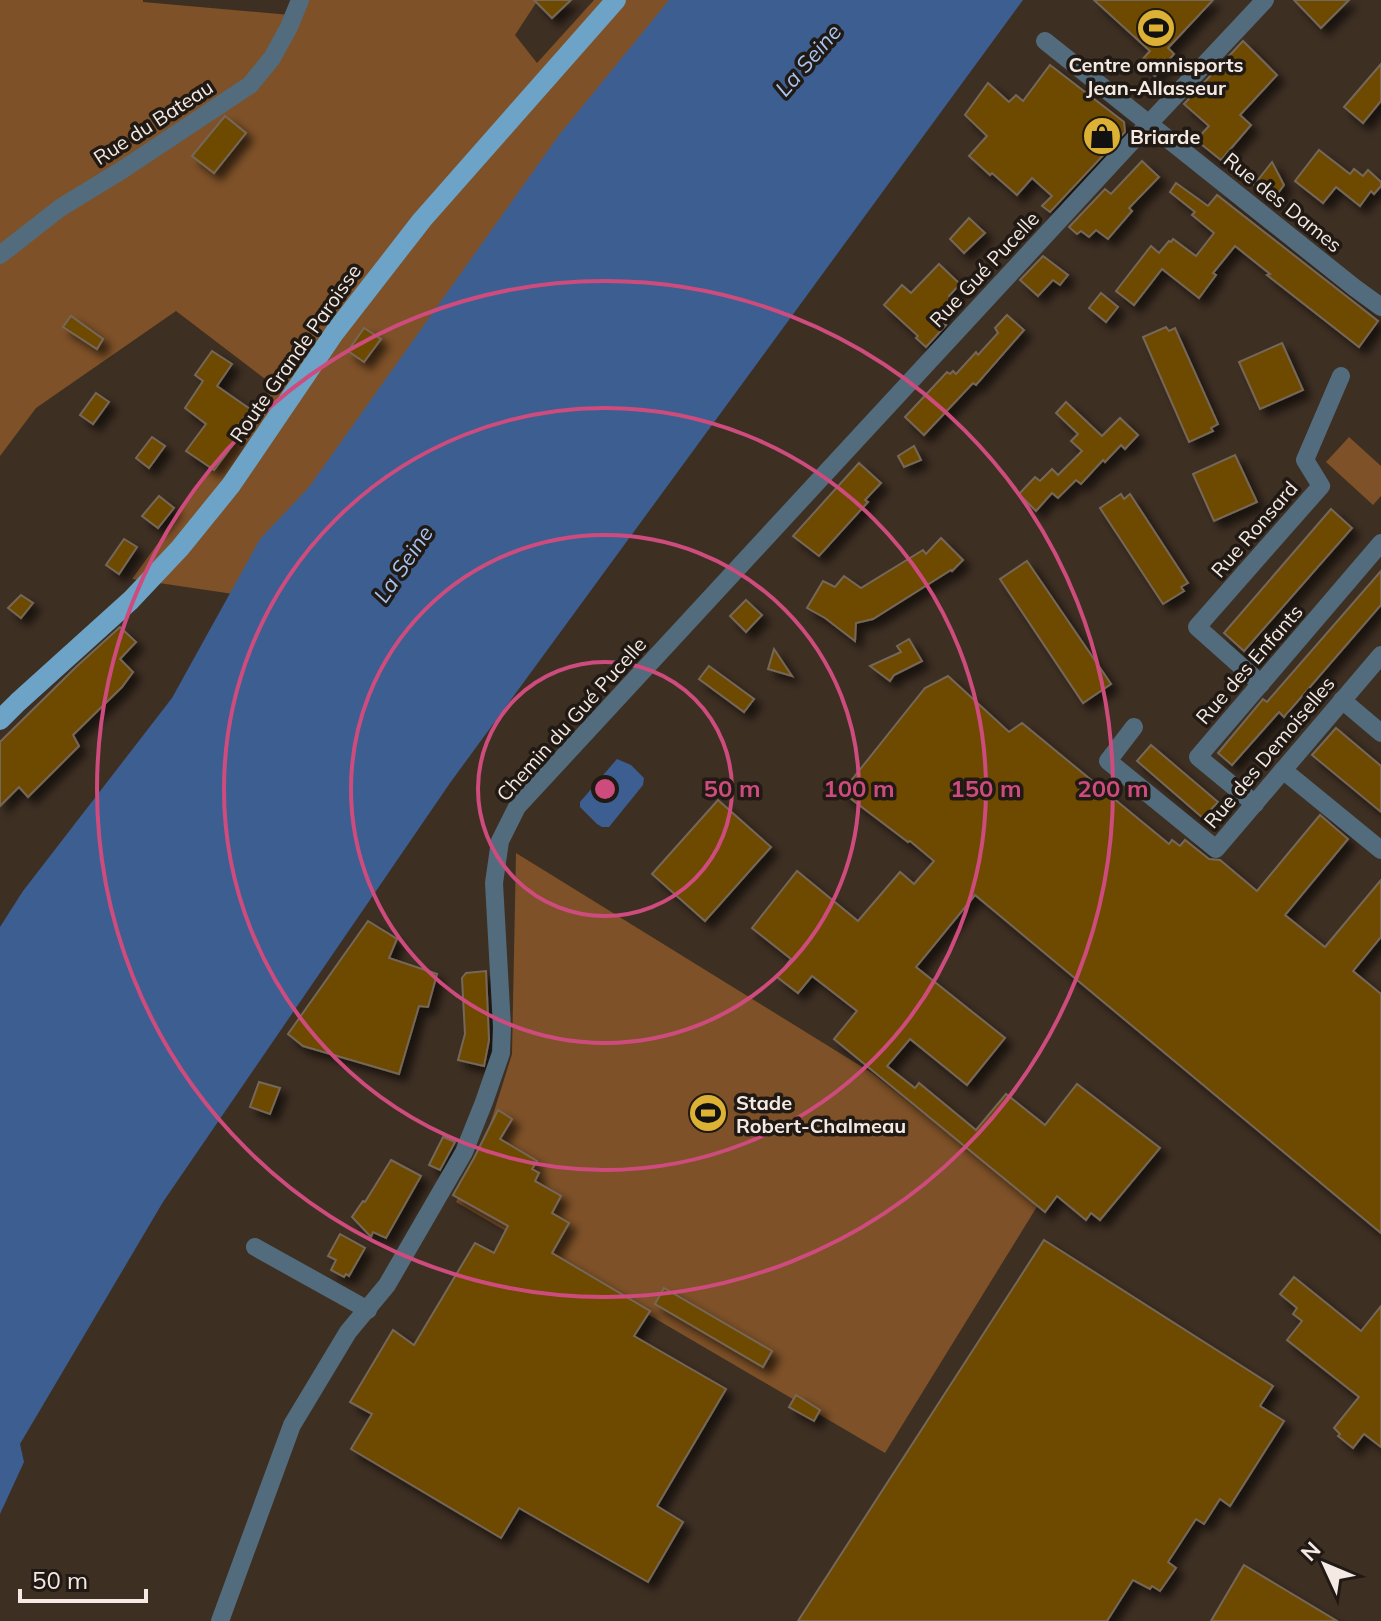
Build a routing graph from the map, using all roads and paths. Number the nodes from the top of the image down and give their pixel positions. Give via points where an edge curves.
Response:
1 (300, 0) edge
2 (1265, 0) edge
3 (606, 3) edge
4 (1045, 41) dead end
5 (1149, 123) junction
6 (0, 255) edge
7 (1381, 307) edge
8 (1341, 376) dead end
9 (1381, 543) edge
10 (737, 568) joint
11 (1381, 655) edge
12 (1261, 684) junction
13 (1342, 700) junction
14 (0, 720) edge
15 (1134, 727) dead end
16 (1381, 733) edge
17 (1283, 770) junction
18 (1255, 804) junction
19 (1381, 850) edge
20 (255, 1247) dead end
21 (368, 1310) junction
22 (220, 1621) edge

1 - 6 street, Rue du Bateau via 272,58 250,85 60,208
2 - 5 street, Rue Gué Pucelle
3 - 14 main road, Route Grande Paroisse via 422,220 180,548
4 - 5 street, Rue des Dames
5 - 7 street, Rue des Dames
5 - 10 street, Rue Gué Pucelle
8 - 12 street, Rue Ronsard via 1305,460 1321,486 1197,627
9 - 12 street, Rue des Enfants
10 - 21 street, Chemin du Gué Pucelle via 517,807 500,841 494,883 501,1053 464,1152
11 - 13 street, Rue des Demoiselles
12 - 18 street, Rue des Enfants via 1198,757
13 - 16 street
13 - 17 street, Rue des Demoiselles
15 - 18 street, Rue des Demoiselles via 1108,761 1216,849
17 - 18 street, Rue des Demoiselles
17 - 19 street
20 - 21 street
21 - 22 street, Chemin du Gué Pucelle via 348,1332 292,1425

